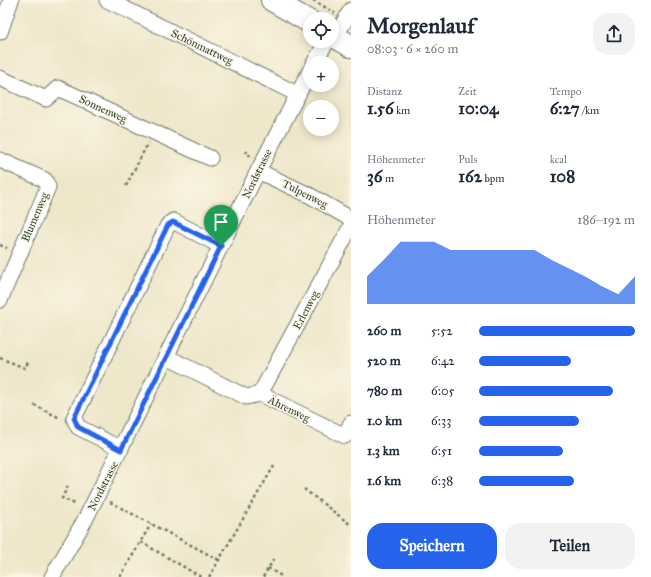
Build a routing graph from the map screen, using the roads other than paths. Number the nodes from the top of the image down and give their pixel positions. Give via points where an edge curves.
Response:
1 (107, 0) edge
2 (272, 0) edge
3 (6, 6) edge
4 (351, 10) edge
5 (303, 18) edge
6 (0, 32) edge
7 (339, 34) edge
8 (328, 48) edge
9 (321, 56) edge
10 (0, 78) edge
11 (303, 83) edge
12 (297, 94) junction
13 (210, 158) dead end
14 (0, 160) edge
15 (258, 171) junction
16 (351, 219) edge
17 (351, 226) edge
18 (221, 246) junction
19 (0, 300) edge
20 (167, 357) junction
21 (260, 394) junction
22 (348, 430) edge
23 (121, 450) junction
24 (52, 577) edge

1 - 12 street, Schönmattweg
2 - 5 main road
3 - 6 street
4 - 7 street
8 - 9 street
10 - 13 street, Sonnenweg via 46,100 58,88
11 - 12 street, Nordstrasse
12 - 15 street, Nordstrasse
14 - 19 street, Blumenweg via 45,180 48,186
15 - 16 street, Tulpenweg via 309,195
15 - 18 street, Nordstrasse
17 - 21 street, Erlenweg
18 - 20 street, Nordstrasse
18 - 23 street via 173,222 168,225 74,418 78,427
20 - 21 street, Ährenweg via 246,396
20 - 23 street, Nordstrasse
21 - 22 street, Ährenweg
23 - 24 street, Nordstrasse

